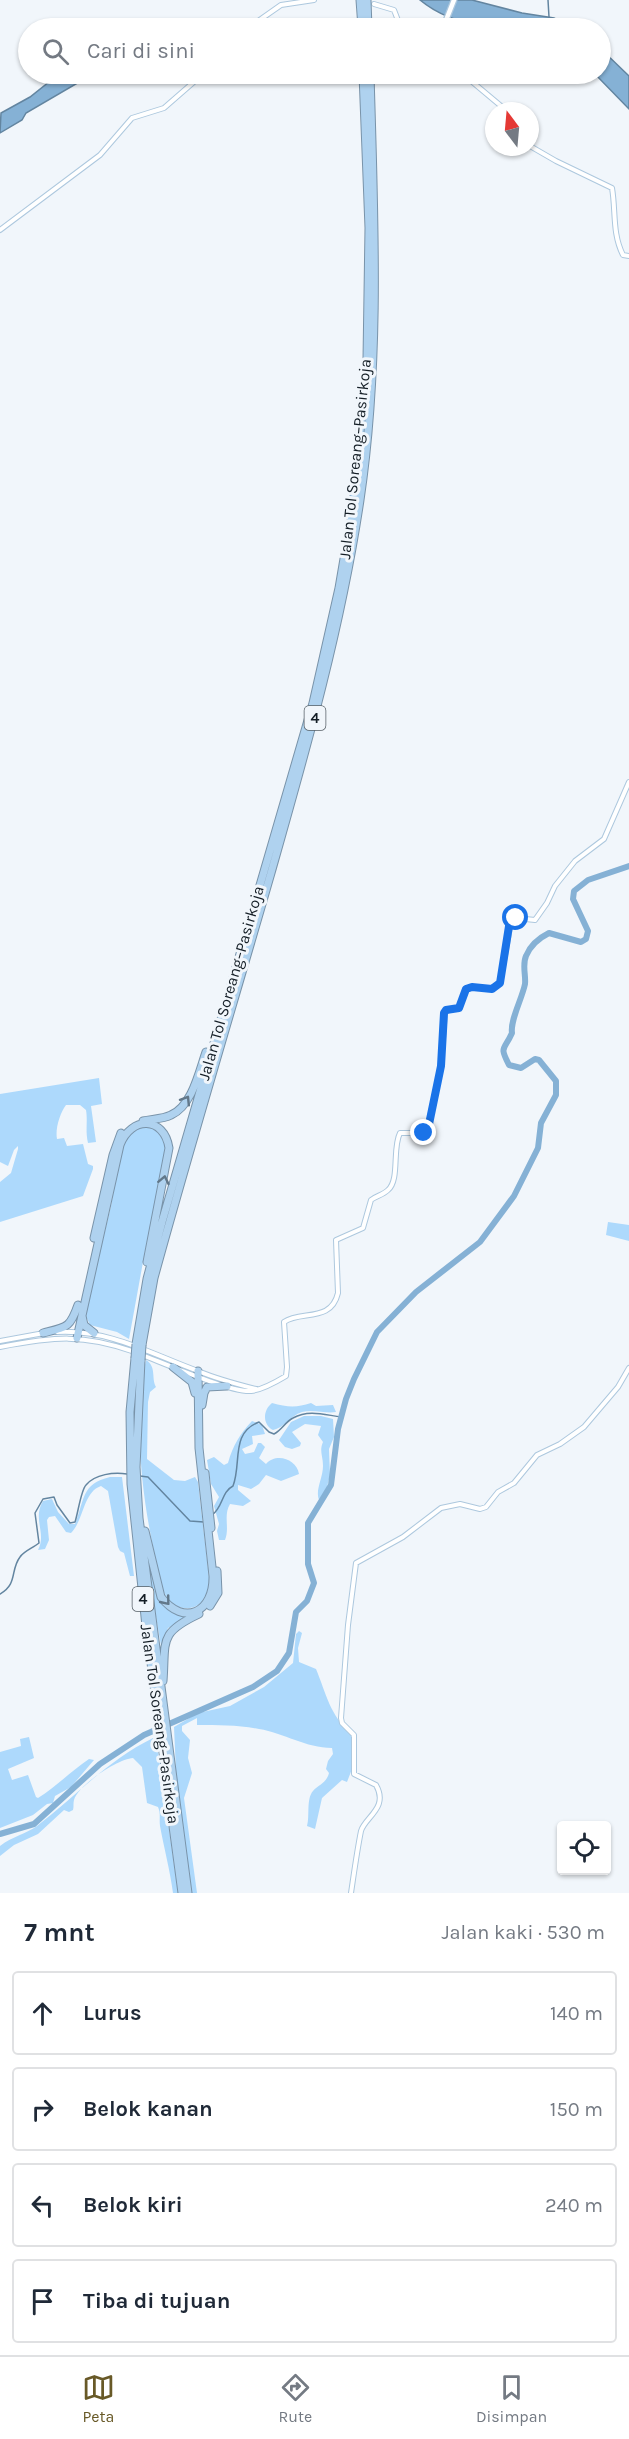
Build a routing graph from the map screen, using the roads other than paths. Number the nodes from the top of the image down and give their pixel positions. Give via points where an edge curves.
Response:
1 (314, 0) edge
2 (360, 0) edge
3 (454, 0) edge
4 (370, 2) edge
5 (262, 18) edge
6 (361, 18) edge
7 (369, 18) edge
8 (397, 18) edge
9 (447, 18) edge
10 (192, 84) edge
11 (363, 84) edge
12 (370, 84) edge
13 (475, 84) edge
14 (496, 102) edge
15 (539, 151) edge
16 (0, 230) edge
17 (629, 256) edge
18 (629, 782) edge
19 (217, 1028) junction
20 (147, 1279) junction
21 (80, 1305) junction
22 (44, 1333) junction
23 (94, 1333) junction
24 (75, 1334) junction
25 (0, 1341) edge
26 (139, 1345) junction
27 (0, 1347) edge
28 (173, 1367) junction
29 (629, 1368) edge
30 (199, 1374) junction
31 (226, 1386) junction
32 (256, 1390) junction
33 (201, 1411) junction
34 (198, 1423) junction
35 (135, 1484) junction
36 (207, 1508) junction
37 (209, 1528) junction
38 (162, 1698) junction
39 (161, 1712) junction
40 (167, 1751) junction
41 (182, 1893) edge
42 (188, 1893) edge
43 (351, 1893) edge

1 - 5 street via 280,5
2 - 6 highway
3 - 9 main road
4 - 7 highway
4 - 8 street via 394,10
10 - 16 street via 164,108 132,118 96,158
11 - 19 highway, Jalan Tol Soreang–Pasirkoja / 4 via 369,294 353,506 313,704
12 - 26 highway, Jalan Tol Soreang–Pasirkoja / 4 via 374,345 365,464 347,580 312,732 154,1278
13 - 14 street
15 - 17 street via 612,188 620,248 623,255
18 - 32 street via 604,839 575,861 535,920 516,918 511,922 500,983 492,989 466,989 459,1008 445,1011 441,1066 427,1131 400,1133 393,1184 371,1200 363,1228 335,1242 336,1301 318,1314 285,1320 287,1374
19 - 20 highway, Jalan Tol Soreang–Pasirkoja / 4
21 -> 19 highway via 112,1155 120,1135 134,1122 169,1116 181,1108 193,1089
20 -> 21 highway via 146,1264 169,1148 162,1129 146,1124 127,1131 120,1145
20 - 26 highway, Jalan Tol Soreang–Pasirkoja / 4
21 - 22 highway via 68,1326
21 - 23 highway via 83,1323
21 - 24 highway
22 - 24 street
22 - 25 street
23 - 24 street
23 - 30 street
24 - 27 street
24 - 28 street
26 - 35 highway, Jalan Tol Soreang–Pasirkoja / 4, bridge
28 - 30 street
28 - 34 highway via 192,1382
29 - 43 street via 584,1427 537,1455 486,1507 460,1504 441,1508 403,1537 355,1565 341,1718 354,1735 354,1774 376,1785 379,1795 375,1813 362,1829
30 - 31 street
30 - 32 street
30 - 33 highway
30 - 34 highway
31 - 32 street
31 - 33 highway via 205,1389
33 - 36 highway
34 - 36 highway
35 -> 37 highway via 159,1591 167,1605 180,1613 204,1607 212,1593
35 - 38 highway, Jalan Tol Soreang–Pasirkoja / 4
35 - 39 highway, Jalan Tol Soreang–Pasirkoja / 4 via 146,1626
36 - 37 highway
37 - 38 highway via 218,1593 209,1608 169,1632 164,1648
38 - 39 highway, Jalan Tol Soreang–Pasirkoja / 4
39 - 40 highway, Jalan Tol Soreang–Pasirkoja / 4
40 - 41 highway, Jalan Tol Soreang–Pasirkoja / 4
40 - 42 highway, Jalan Tol Soreang–Pasirkoja / 4

